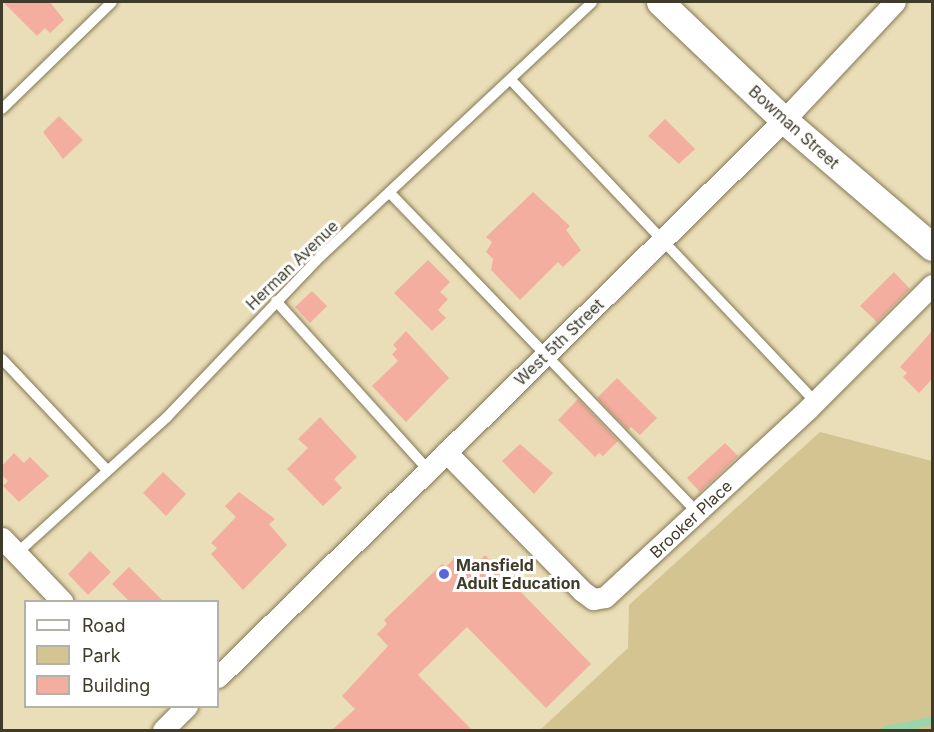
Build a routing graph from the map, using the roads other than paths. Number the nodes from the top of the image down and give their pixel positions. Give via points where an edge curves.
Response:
1 (112, 2) edge
2 (592, 2) edge
3 (660, 2) edge
4 (894, 2) edge
5 (512, 80) junction
6 (2, 109) edge
7 (784, 120) junction
8 (390, 193) junction
9 (663, 240) junction
10 (933, 247) edge
11 (933, 285) edge
12 (276, 301) junction
13 (547, 353) junction
14 (2, 359) edge
15 (815, 402) junction
16 (446, 453) junction
17 (106, 469) junction
18 (428, 470) junction
19 (698, 513) junction
20 (2, 538) edge
21 (16, 554) junction
22 (61, 600) edge
23 (219, 676) edge

1 - 6 lane
2 - 5 lane, Herman Avenue
3 - 7 street, Bowman Street
4 - 7 street, West 5th Street
5 - 8 lane, Herman Avenue
5 - 9 lane
7 - 9 street, West 5th Street
7 - 10 street, Bowman Street
8 - 12 lane, Herman Avenue
8 - 13 lane
9 - 13 street, West 5th Street
9 - 15 lane
11 - 15 street, Brooker Place
12 - 17 lane, Herman Avenue via 167,417
12 - 18 lane
13 - 16 street, West 5th Street
13 - 19 lane
14 - 17 lane
15 - 19 street, Brooker Place
16 - 18 street, West 5th Street
16 - 19 street, Brooker Place via 593,599 617,590
17 - 21 lane, Herman Avenue
18 - 23 street, West 5th Street
20 - 21 street
21 - 22 street

